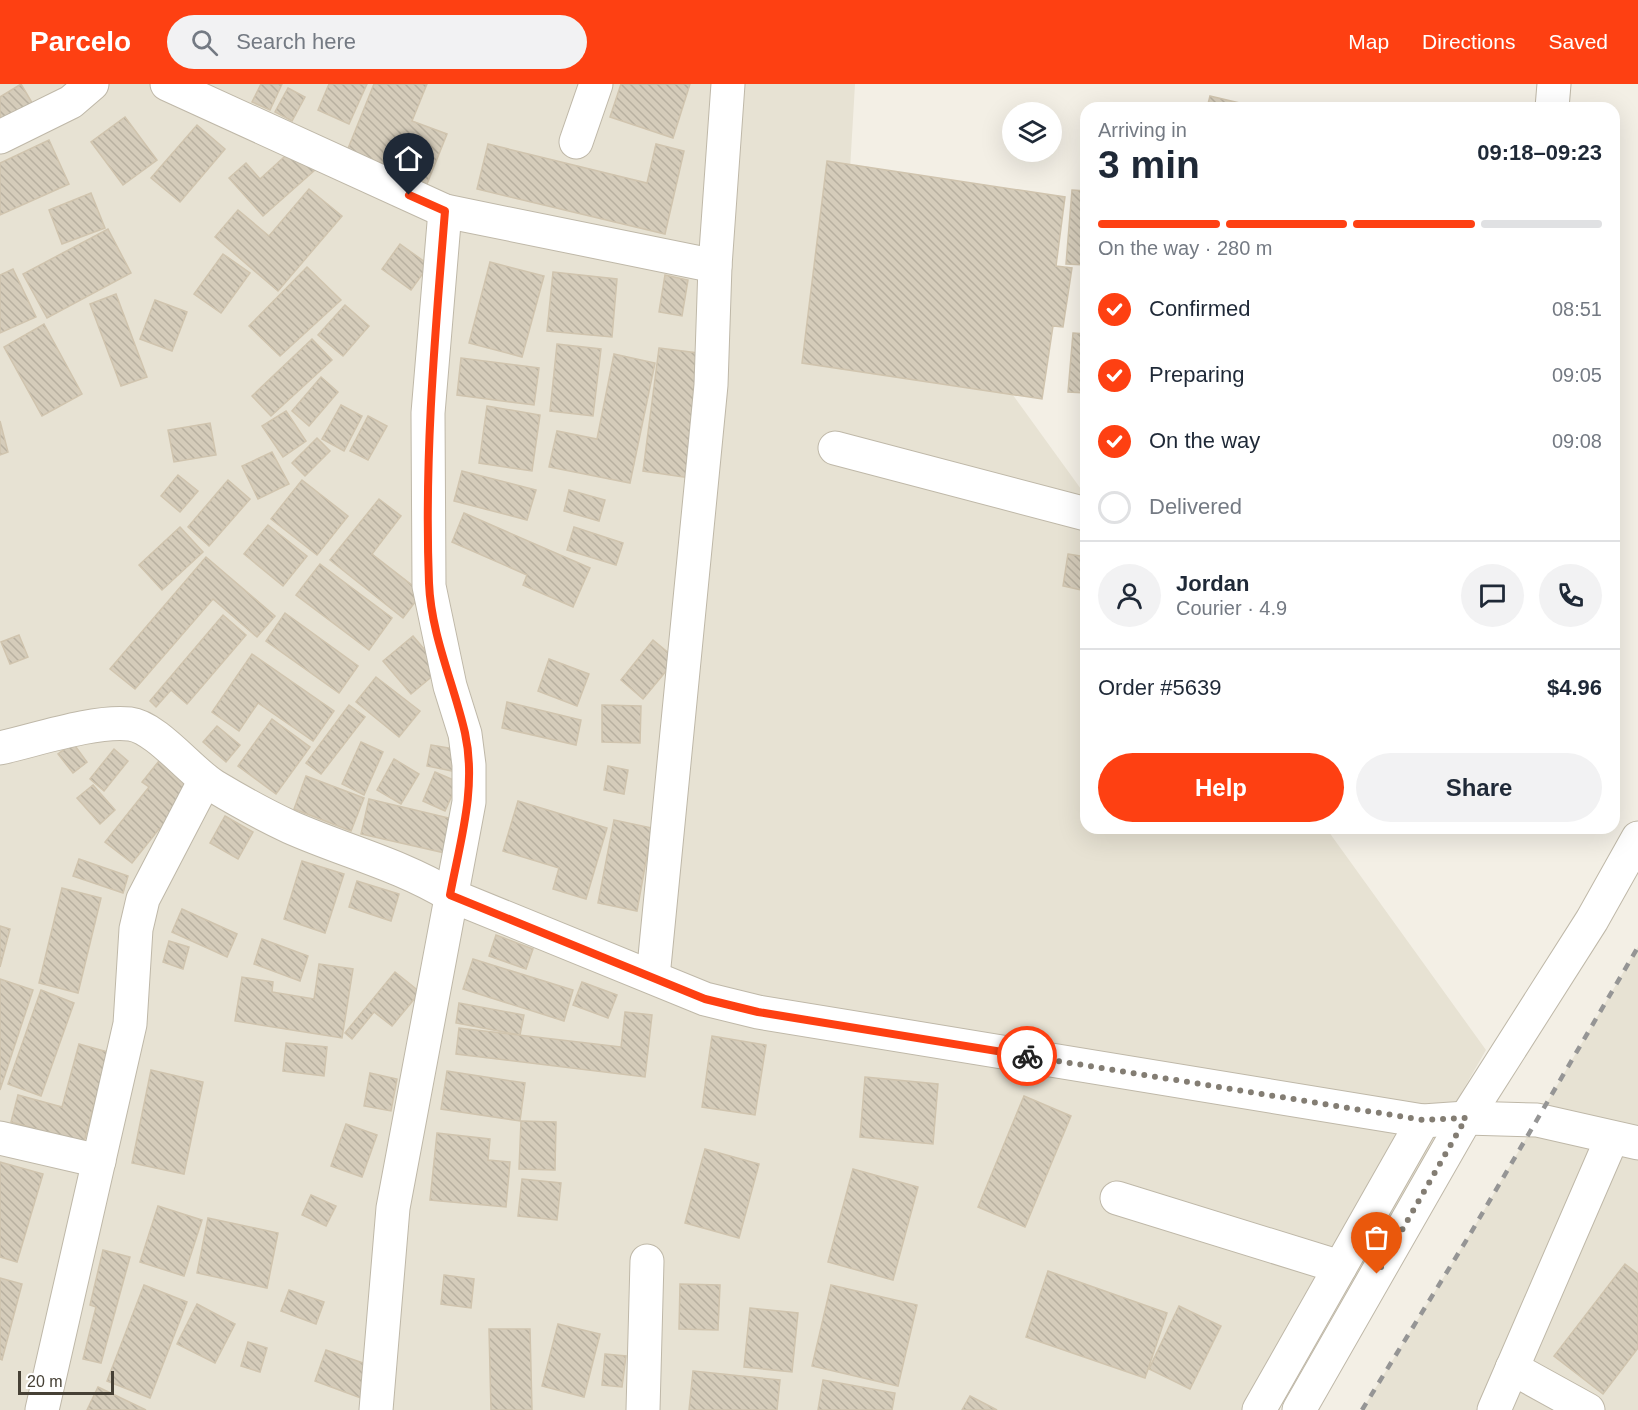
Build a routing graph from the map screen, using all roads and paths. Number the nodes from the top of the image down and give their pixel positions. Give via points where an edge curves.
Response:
1 (92, 84) edge
2 (166, 84) edge
3 (596, 84) edge
4 (728, 84) edge
5 (1554, 84) edge
6 (1552, 102) edge
7 (0, 137) edge
8 (576, 142) dead end
9 (445, 211) junction
10 (715, 266) junction
11 (835, 448) dead end
12 (1080, 512) edge
13 (0, 748) edge
14 (205, 780) junction
15 (1638, 838) edge
16 (450, 895) junction
17 (653, 977) junction
18 (1466, 1118) junction
19 (1423, 1120) junction
20 (0, 1138) edge
21 (1625, 1141) edge
22 (99, 1161) junction
23 (1117, 1198) dead end
24 (647, 1262) dead end
25 (1340, 1267) junction
26 (1512, 1368) junction
27 (42, 1410) edge
28 (376, 1410) edge
29 (643, 1410) edge
30 (1259, 1410) edge
31 (1299, 1410) edge
32 (1494, 1410) edge
33 (1588, 1410) edge

1 - 7 street via 71,102
2 - 9 street
3 - 8 street
4 - 10 street
5 - 6 street
9 - 10 street
9 - 16 street via 428,413 429,586 469,765 469,802
10 - 17 street via 711,385
11 - 12 street
13 - 14 street via 106,724 132,724 158,739
14 - 16 street via 291,827 422,878
14 - 22 street via 144,899 136,929 130,1024
15 - 18 street via 1592,920
16 - 17 street
16 - 28 street via 393,1208
17 - 19 street via 705,999 758,1012
18 - 19 street
18 - 21 street via 1537,1120
18 - 31 street
19 - 25 street
20 - 22 street
21 - 26 street
22 - 27 street
23 - 25 street
24 - 29 street
25 - 30 street
26 - 32 street
26 - 33 street

